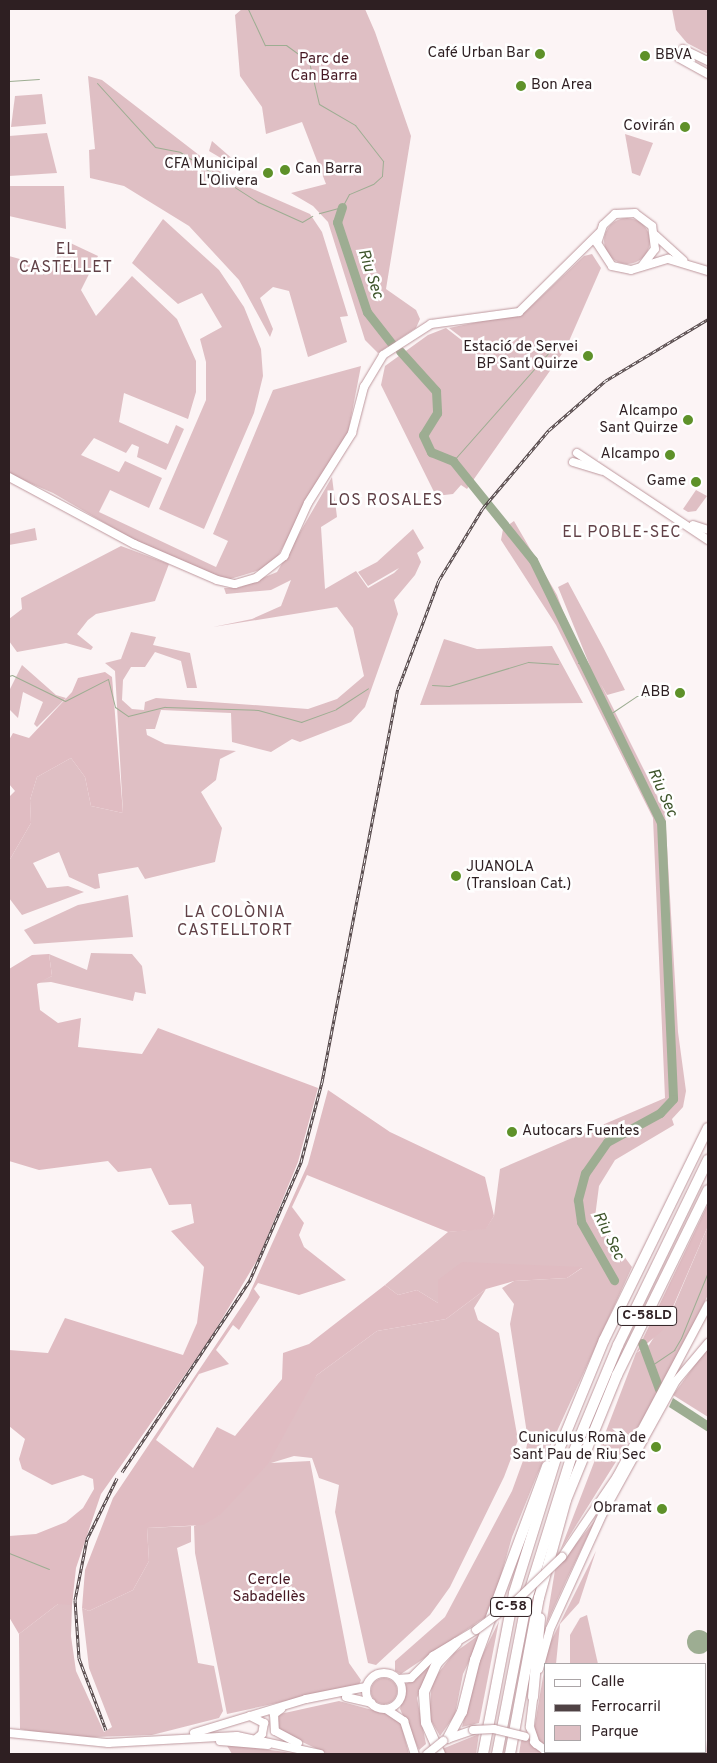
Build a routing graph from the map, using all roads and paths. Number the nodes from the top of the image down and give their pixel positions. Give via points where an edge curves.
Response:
1 (683, 49) dead end
2 (679, 58) dead end
3 (708, 61) edge
4 (708, 74) edge
5 (598, 233) junction
6 (655, 235) junction
7 (584, 248) junction
8 (601, 255) junction
9 (691, 264) junction
10 (642, 266) junction
11 (707, 269) edge
12 (463, 320) junction
13 (577, 453) dead end
14 (573, 462) dead end
15 (9, 477) edge
16 (619, 480) junction
17 (305, 510) junction
18 (679, 519) junction
19 (708, 530) edge
20 (708, 540) edge
21 (708, 1128) edge
22 (708, 1160) edge
23 (708, 1190) edge
24 (708, 1305) edge
25 (708, 1343) edge
26 (575, 1407) junction
27 (544, 1582) junction
28 (456, 1643) junction
29 (398, 1679) junction
30 (366, 1687) junction
31 (357, 1695) junction
32 (533, 1697) junction
33 (370, 1703) junction
34 (386, 1709) junction
35 (276, 1710) junction
36 (248, 1716) junction
37 (9, 1733) edge
38 (260, 1736) junction
39 (9, 1737) edge
40 (158, 1740) junction
41 (445, 1740) junction
42 (187, 1741) junction
43 (536, 1744) junction
44 (544, 1750) edge
45 (309, 1754) edge
46 (320, 1754) edge
47 (415, 1754) edge
48 (427, 1754) edge
49 (440, 1754) edge
50 (483, 1754) edge
51 (497, 1754) edge
52 (510, 1754) edge

1 - 3 street
2 - 4 street
5 - 6 street via 611,217 630,212 645,219
5 - 7 street
5 - 8 street
6 - 9 street
6 - 10 street via 652,255
7 - 8 street
7 - 12 street via 519,312
8 - 10 street via 617,269
9 - 10 street via 668,259
9 - 11 street
12 - 17 street via 419,334 382,362 354,435
12 - 17 street via 423,327 383,355 364,388 352,433
13 - 16 street
14 - 16 street
15 - 17 street via 142,548 232,584 256,578 279,564
16 - 18 street
18 - 19 street
18 - 20 street
21 - 26 highway, C-58
22 - 51 highway, C-58 via 629,1322 571,1458 527,1599
23 - 27 highway, C-58LD via 594,1429 566,1500
24 - 28 street, bridge via 617,1476 562,1557 476,1630
25 - 32 street via 676,1381 603,1513 550,1629
26 - 41 highway via 526,1515 470,1677 462,1712
26 - 50 highway, C-58 via 519,1574
27 - 32 highway
27 - 52 highway, C-58LD
28 - 29 street via 433,1656 411,1678
28 - 49 highway via 437,1663 424,1692 426,1723
29 - 30 street via 379,1673
29 - 34 street via 400,1700
30 - 31 street
30 - 33 street
31 - 33 street
31 - 35 street via 323,1698
32 - 43 street via 530,1727
33 - 34 street
34 - 47 street via 404,1721
35 - 36 street
35 - 46 street via 272,1724 280,1736
36 - 38 street via 262,1720
36 - 40 street via 208,1730
37 - 40 street via 81,1742
38 - 40 street
38 - 42 street
38 - 46 street
39 - 42 street via 102,1747
41 - 43 street, bridge via 473,1730 500,1729 525,1736
41 - 48 street, bridge
42 - 45 street via 264,1744
43 - 44 street

